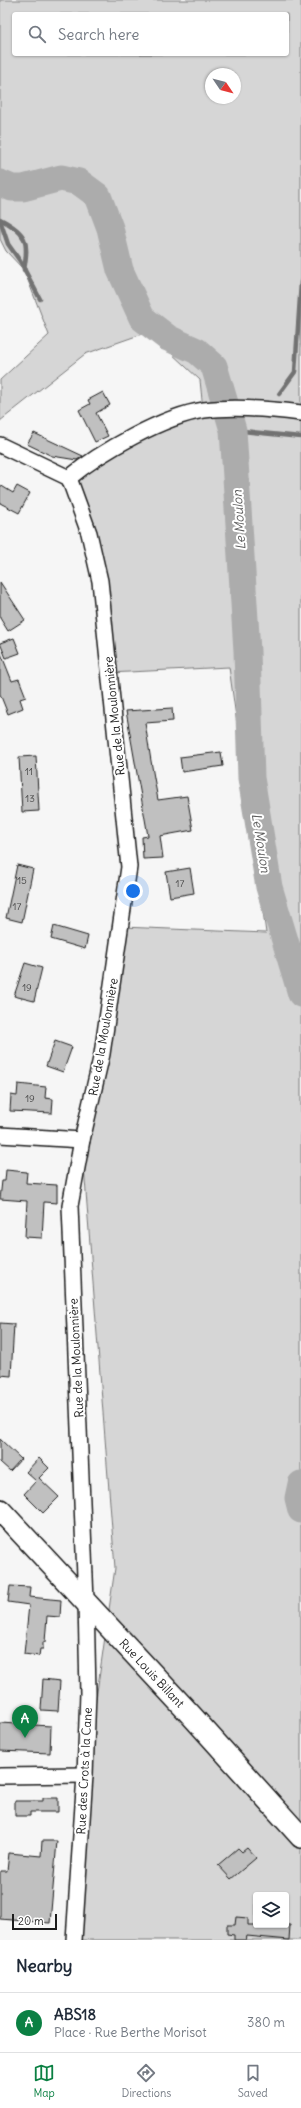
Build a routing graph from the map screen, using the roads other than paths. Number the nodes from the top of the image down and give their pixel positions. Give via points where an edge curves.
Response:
1 (301, 413) edge
2 (0, 445) edge
3 (69, 478) junction
4 (0, 1135) edge
5 (82, 1140) junction
6 (0, 1510) edge
7 (86, 1601) junction
8 (85, 1775) junction
9 (0, 1776) edge
10 (301, 1838) edge
11 (74, 1940) edge

1 - 3 street via 246,408 203,410 176,417 86,463
2 - 3 street
3 - 5 street, Rue de la Moulonnière via 90,533 100,581 129,867 102,1054
4 - 5 street
5 - 7 street, Rue de la Moulonnière via 70,1206
6 - 7 street, Rue Louis Billant
7 - 8 street, Rue des Crots à la Cane via 88,1693
7 - 10 street, Rue Louis Billant
8 - 9 street
8 - 11 street, Rue des Crots à la Cane

